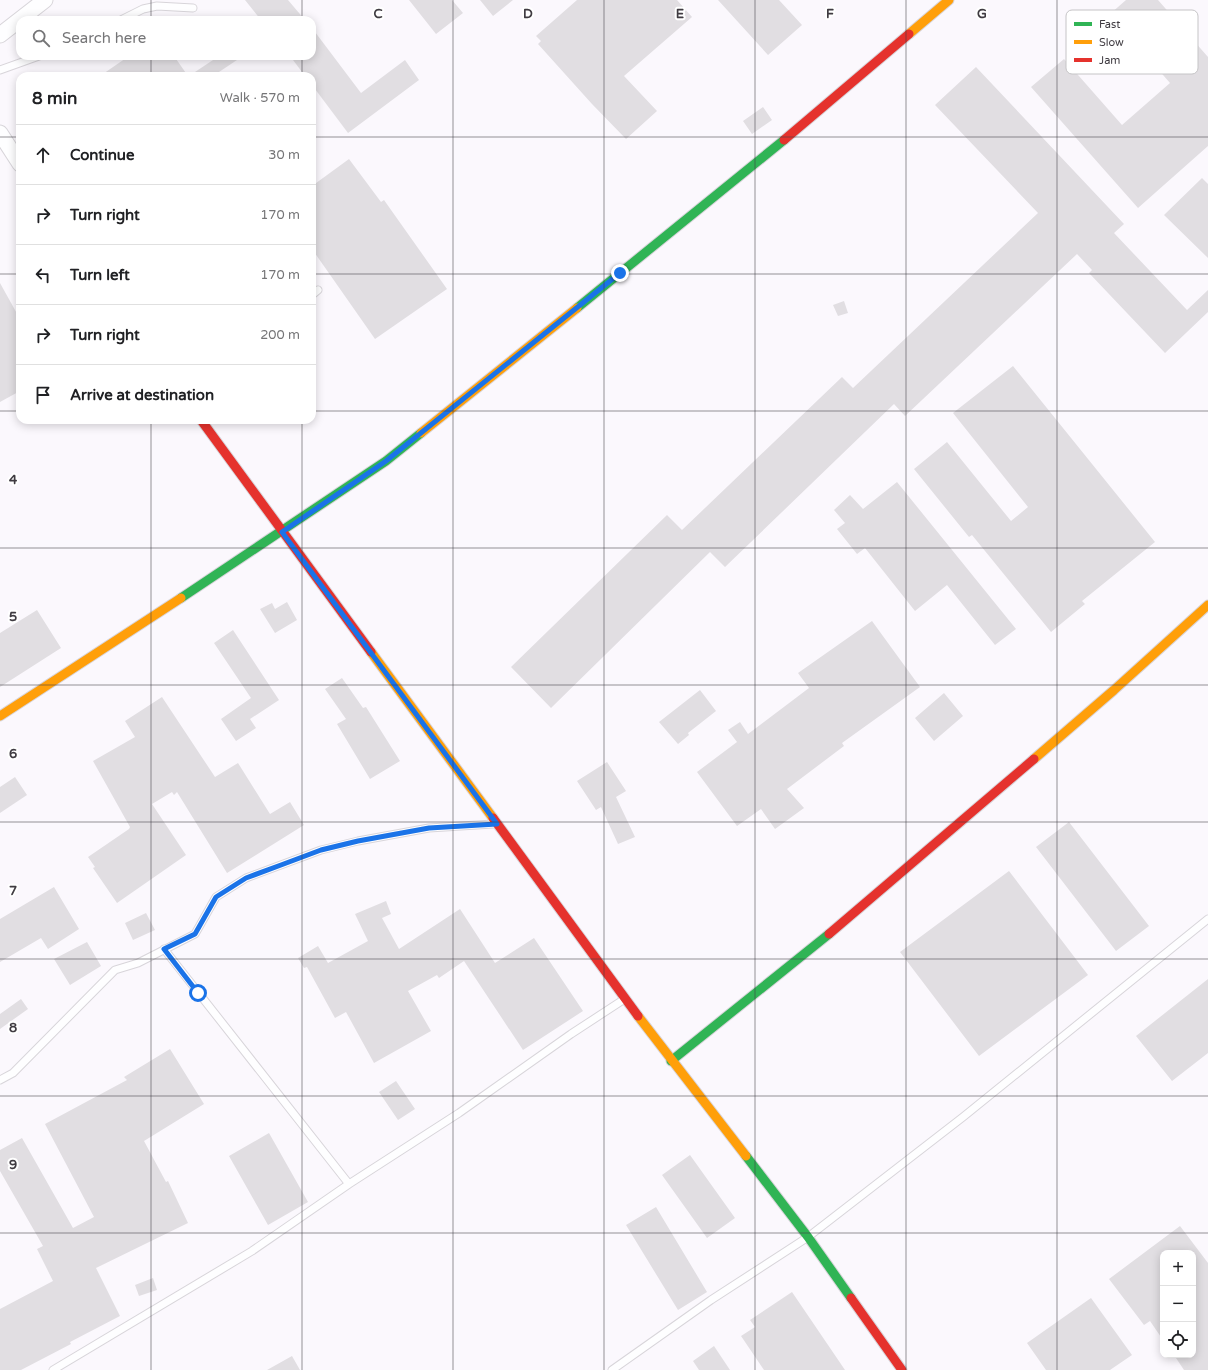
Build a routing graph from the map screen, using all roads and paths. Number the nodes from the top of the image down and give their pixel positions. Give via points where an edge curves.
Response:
1 (44, 0) edge
2 (949, 0) edge
3 (193, 8) dead end
4 (24, 16) edge
5 (130, 16) edge
6 (16, 22) edge
7 (0, 35) edge
8 (28, 60) edge
9 (0, 70) edge
10 (0, 133) edge
11 (16, 158) edge
12 (204, 424) edge
13 (282, 532) junction
14 (1208, 605) edge
15 (0, 716) edge
16 (497, 824) junction
17 (1208, 919) edge
18 (164, 949) junction
19 (625, 998) junction
20 (671, 1061) junction
21 (0, 1080) edge
22 (349, 1184) junction
23 (808, 1237) junction
24 (54, 1370) edge
25 (612, 1370) edge
26 (902, 1370) edge

1 - 4 street
2 - 13 street via 753,167 386,461
3 - 5 lane via 157,6
6 - 7 street
8 - 9 lane
10 - 11 street
12 - 13 street
13 - 15 street
13 - 16 street
14 - 20 street via 1114,690 856,912
16 - 18 lane via 429,828 358,841 321,850 246,878 216,897 195,934
16 - 19 street
17 - 23 lane via 963,1117
18 - 21 lane via 138,963 115,970 13,1073
18 - 22 lane
19 - 20 street
19 - 22 lane via 459,1113
20 - 23 street
22 - 24 lane via 252,1251
23 - 25 lane via 711,1300
23 - 26 street

